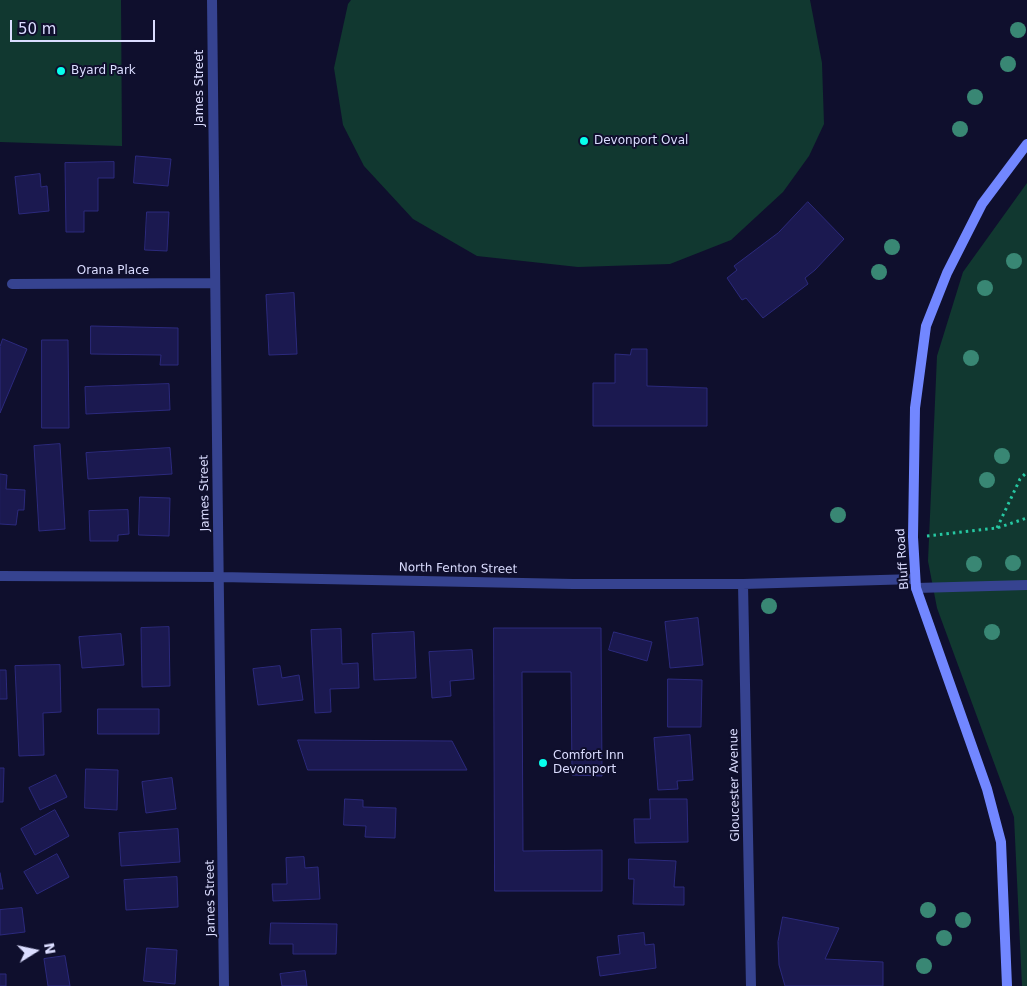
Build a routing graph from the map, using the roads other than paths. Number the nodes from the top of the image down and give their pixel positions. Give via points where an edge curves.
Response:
1 (212, 0) edge
2 (1027, 144) edge
3 (12, 284) dead end
4 (214, 284) junction
5 (0, 576) edge
6 (220, 577) junction
7 (915, 583) junction
8 (743, 584) junction
9 (1027, 585) edge
10 (224, 986) edge
11 (751, 986) edge
12 (1007, 986) edge

1 - 4 street, James Street
2 - 7 street, Bluff Road via 982,204 947,273 926,326 915,408
3 - 4 street, Orana Place
4 - 6 street, James Street
5 - 6 street, North Fenton Street
6 - 8 street, North Fenton Street
6 - 10 street, James Street
7 - 8 street, North Fenton Street
7 - 9 street, North Fenton Street
7 - 12 street, Bluff Road via 987,789 1001,842
8 - 11 street, Gloucester Avenue

